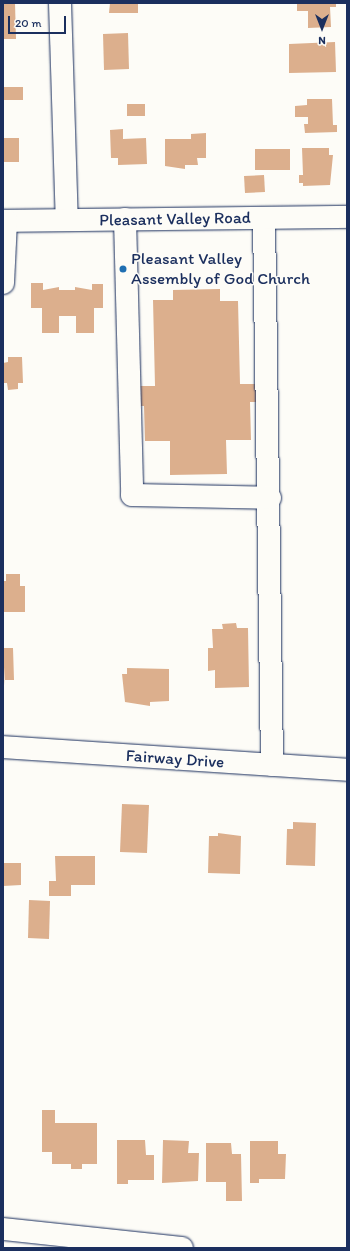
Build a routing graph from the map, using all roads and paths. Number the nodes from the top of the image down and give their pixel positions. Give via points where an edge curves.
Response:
1 (60, 3) edge
2 (347, 217) edge
3 (264, 218) junction
4 (125, 219) junction
5 (67, 220) junction
6 (4, 221) edge
7 (3, 283) edge
8 (270, 498) junction
9 (3, 747) edge
10 (272, 765) junction
11 (347, 770) edge
12 (3, 1229) edge
13 (182, 1248) edge

1 - 5 street
2 - 3 street, Pleasant Valley Road
3 - 4 street, Pleasant Valley Road
3 - 8 street
4 - 5 street, Pleasant Valley Road
4 - 8 street via 132,495
5 - 6 street, Pleasant Valley Road
6 - 7 street
8 - 10 street
9 - 10 street, Fairway Drive
10 - 11 street, Fairway Drive
12 - 13 street

